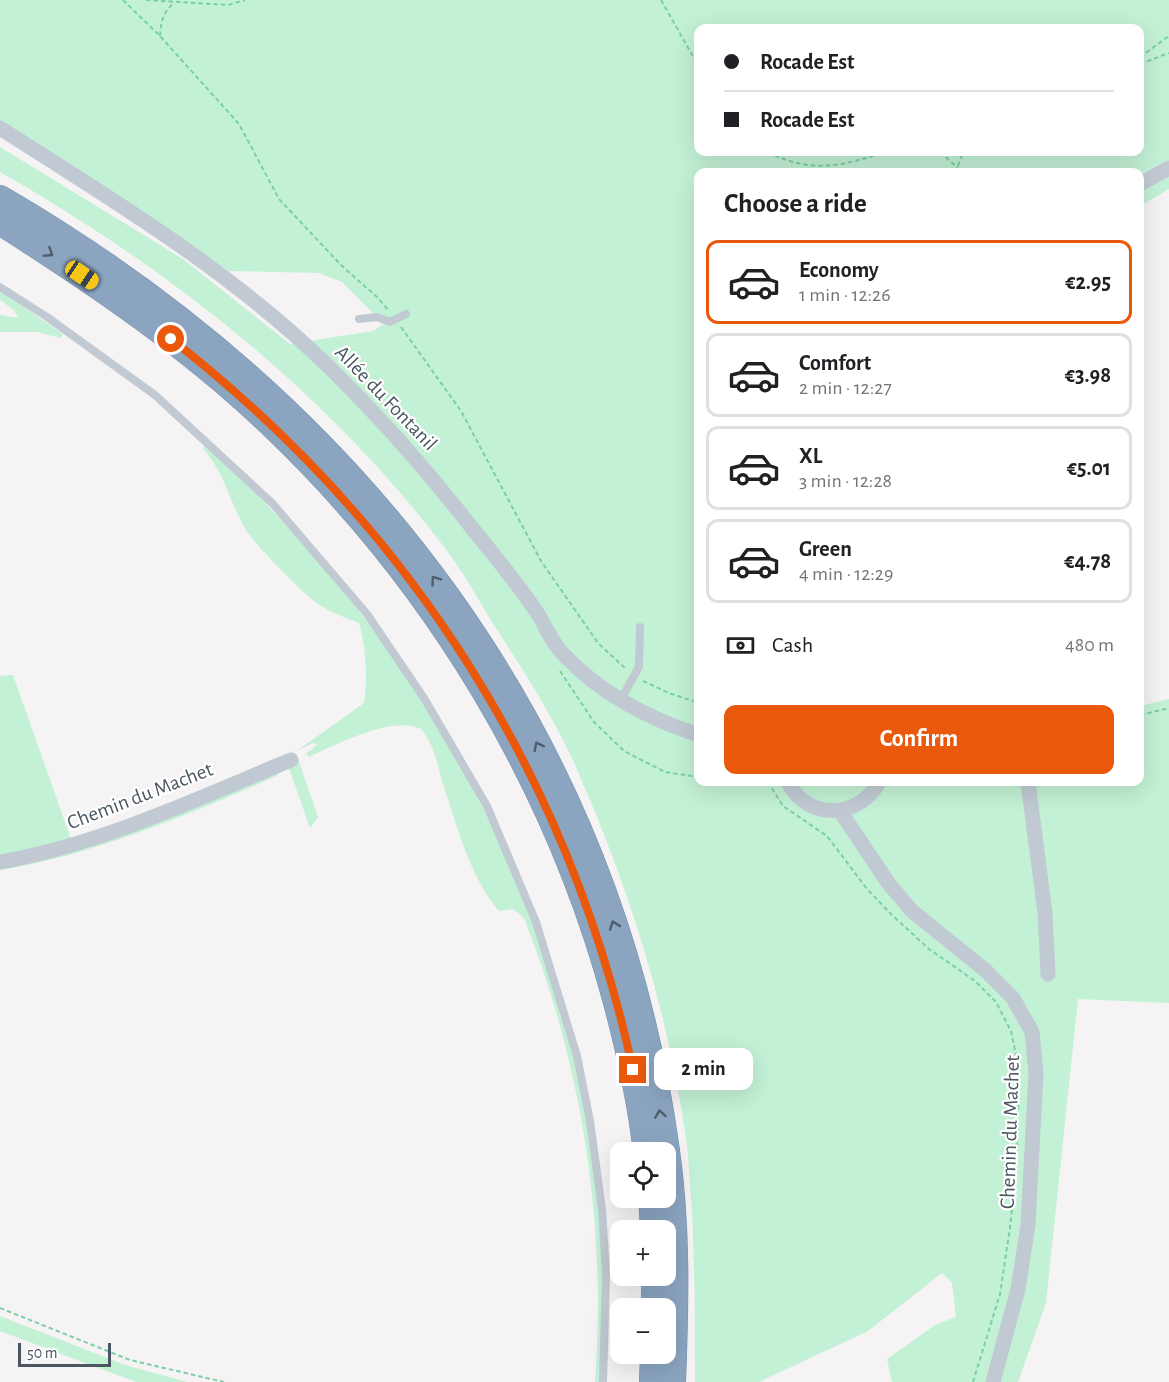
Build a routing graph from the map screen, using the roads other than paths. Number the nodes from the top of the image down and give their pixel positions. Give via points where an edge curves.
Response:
1 (0, 128) edge
2 (1169, 168) edge
3 (1144, 182) edge
4 (0, 199) edge
5 (0, 221) edge
6 (0, 287) edge
7 (406, 314) dead end
8 (358, 320) dead end
9 (640, 627) dead end
10 (620, 701) junction
11 (694, 733) edge
12 (291, 760) dead end
13 (791, 786) edge
14 (877, 786) edge
15 (1029, 786) edge
16 (860, 804) junction
17 (840, 811) junction
18 (859, 840) junction
19 (0, 862) edge
20 (1048, 974) dead end
21 (645, 1142) edge
22 (654, 1364) edge
23 (603, 1382) edge
24 (653, 1382) edge
25 (672, 1382) edge
26 (993, 1382) edge

1 - 10 street, Allée du Fontanil via 163,231 326,364 437,483 510,575 566,657
2 - 3 street
25 -> 4 highway via 676,1300 673,1224 666,1153 644,1030 617,935 583,843 554,777 507,688 416,555 368,496 282,408 176,319
5 -> 21 highway via 139,314 272,424 355,511 441,620 506,726 566,850 610,977
6 - 23 lane via 155,395 273,504 367,614 424,698 487,806 536,922 577,1056 603,1220
7 - 8 lane via 390,322 377,317
9 - 10 lane via 639,667
10 - 11 street, Allée du Fontanil via 665,724
12 - 19 street, Chemin du Machet via 126,828 39,855
13 - 17 street via 810,806
14 - 16 street
15 - 20 street via 1045,913
16 - 17 street
16 - 18 street
17 - 18 street, Chemin du Machet
18 - 26 street, Chemin du Machet via 912,911 1013,998 1032,1032 1036,1074 1028,1225 1018,1289
22 - 24 highway

